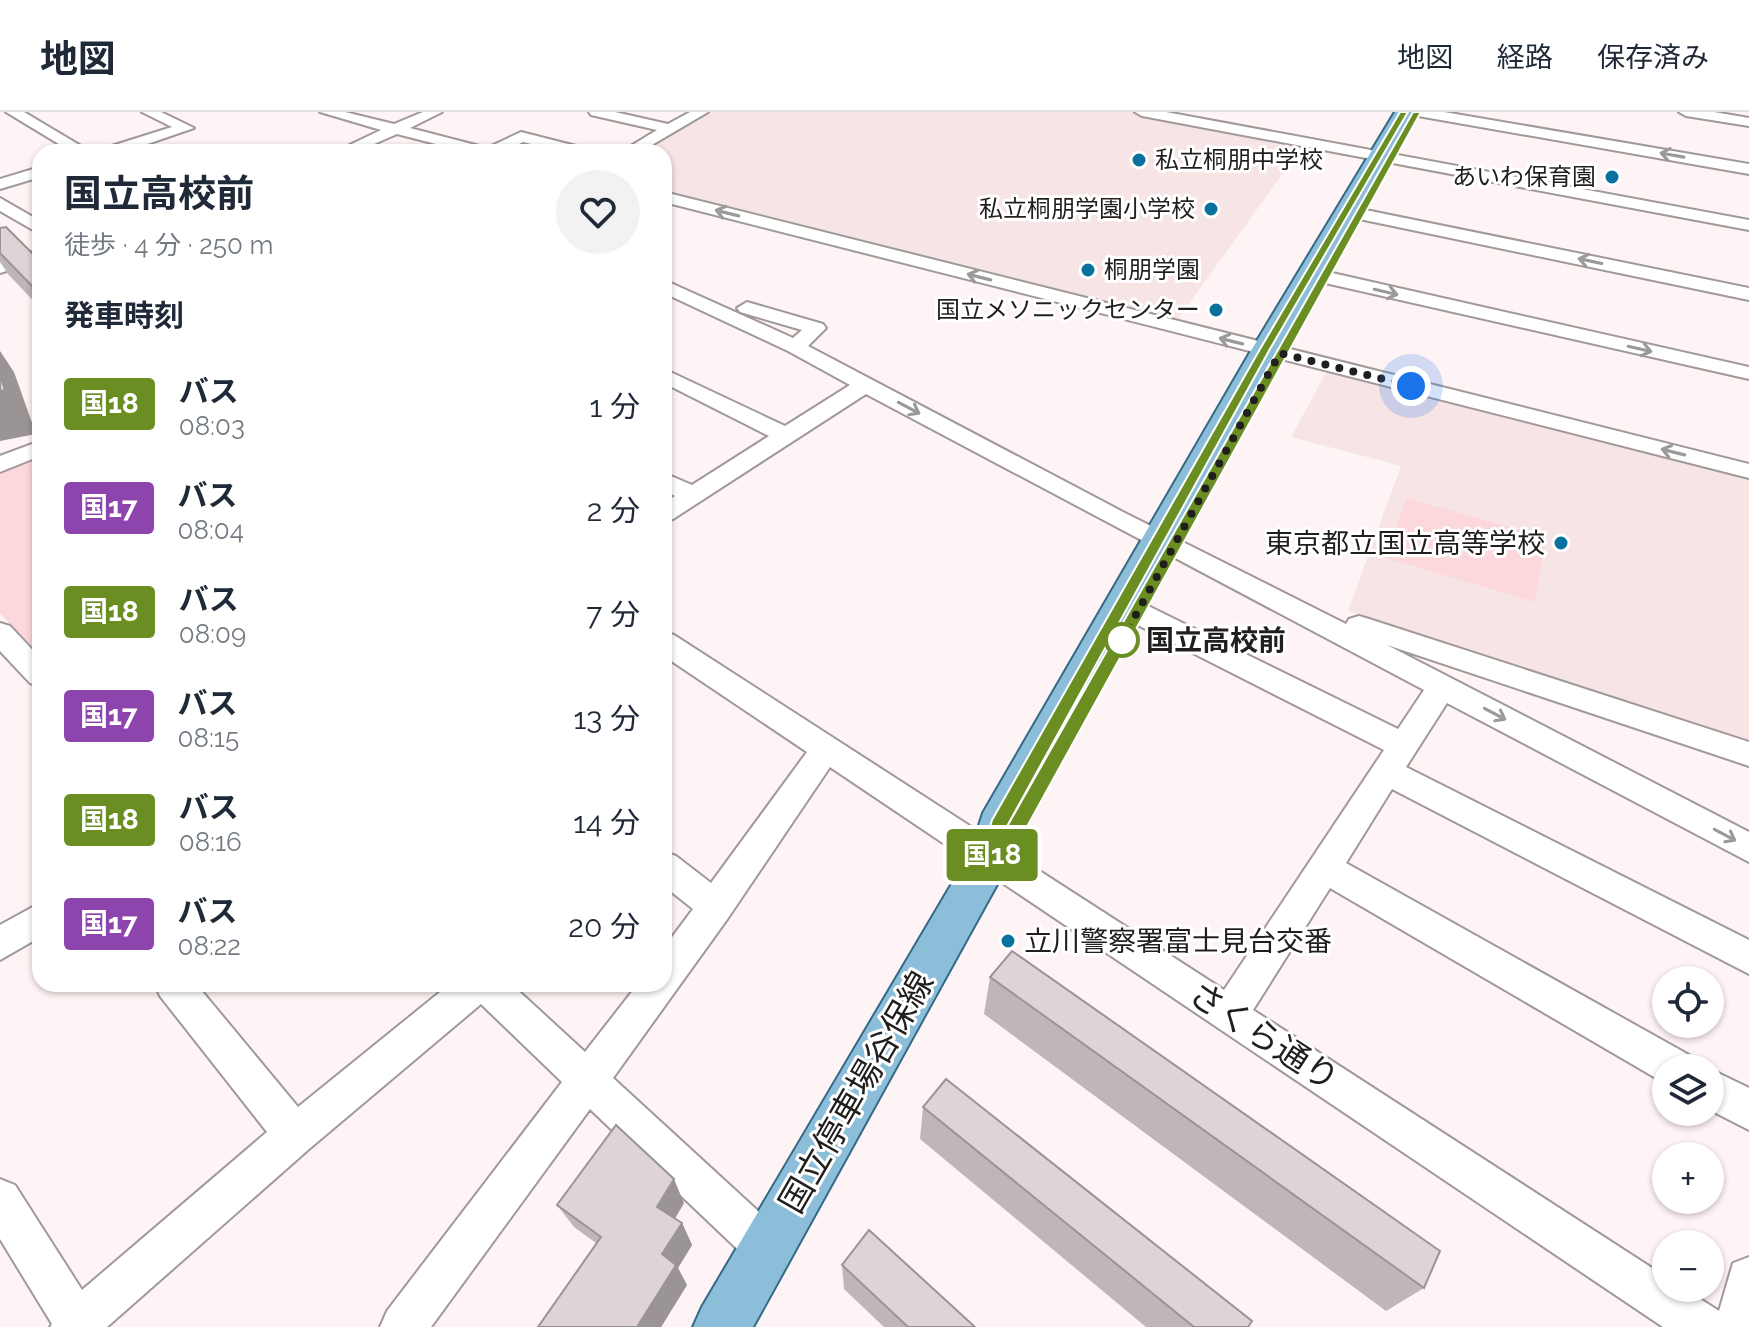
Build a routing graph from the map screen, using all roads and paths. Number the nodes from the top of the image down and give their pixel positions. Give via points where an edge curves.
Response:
1 (13, 112) edge
2 (149, 112) edge
3 (327, 112) edge
4 (435, 112) edge
5 (596, 112) edge
6 (701, 112) edge
7 (1142, 112) edge
8 (1404, 112) edge
9 (1417, 112) edge
10 (1686, 112) edge
11 (1749, 122) edge
12 (396, 129) junction
13 (670, 129) junction
14 (69, 144) edge
15 (134, 144) edge
16 (361, 144) edge
17 (456, 144) edge
18 (506, 144) edge
19 (549, 144) edge
20 (643, 144) edge
21 (1384, 158) junction
22 (1749, 169) edge
23 (32, 174) edge
24 (0, 184) edge
25 (672, 199) edge
26 (0, 203) edge
27 (1353, 213) junction
28 (32, 220) edge
29 (32, 222) edge
30 (0, 225) edge
31 (1749, 225) edge
32 (32, 257) edge
33 (0, 267) edge
34 (1318, 276) junction
35 (672, 289) edge
36 (1749, 294) edge
37 (1273, 351) junction
38 (1749, 373) edge
39 (672, 379) edge
40 (865, 385) junction
41 (784, 435) junction
42 (32, 451) edge
43 (0, 465) edge
44 (1749, 471) edge
45 (672, 484) edge
46 (692, 495) junction
47 (672, 509) edge
48 (1166, 543) junction
49 (1277, 600) junction
50 (1129, 609) junction
51 (0, 633) edge
52 (672, 647) edge
53 (10, 659) edge
54 (32, 671) edge
55 (1442, 687) junction
56 (826, 749) junction
57 (1749, 754) edge
58 (1393, 758) junction
59 (1749, 848) edge
60 (990, 857) junction
61 (1324, 867) junction
62 (672, 872) edge
63 (716, 907) junction
64 (32, 923) edge
65 (0, 944) edge
66 (1749, 958) edge
67 (672, 967) edge
68 (179, 992) edge
69 (468, 992) edge
70 (494, 992) edge
71 (654, 992) edge
72 (1230, 1013) junction
73 (1652, 1055) edge
74 (589, 1081) junction
75 (1724, 1096) edge
76 (1749, 1110) edge
77 (295, 1135) junction
78 (0, 1200) edge
79 (767, 1248) junction
80 (1749, 1279) edge
81 (76, 1326) edge
82 (403, 1327) edge
83 (722, 1327) edge
84 (1703, 1327) edge
85 (1737, 1327) edge

1 - 14 street
2 - 15 street via 186,128
3 - 12 street
4 - 12 street
5 - 13 street
6 - 13 street
7 - 21 street
8 - 21 main road
9 - 21 main road
22 -> 9 street
10 - 11 street
12 - 16 street
12 - 17 street
13 - 20 street
18 - 19 street via 521,137
21 - 27 main road, 国立停車場谷保線
21 - 31 street
23 - 24 street
37 -> 25 street
26 - 28 street
27 - 34 main road, 国立停車場谷保線
36 -> 27 street
29 - 30 street
32 - 33 street
34 - 37 main road, 国立停車場谷保線
34 -> 38 street
35 - 40 street
44 -> 37 street
37 - 48 main road, 国立停車場谷保線
39 - 41 street
40 - 41 street
40 -> 48 street
41 - 46 street
42 - 43 street
45 - 46 street
46 - 47 street
48 - 49 street
48 - 50 main road, 国立停車場谷保線
49 - 55 street
49 - 57 street
50 - 58 street
50 - 60 main road, 国立停車場谷保線 via 1017,829
51 - 53 street
52 - 56 street, さくら通り
53 - 54 street
55 - 58 street
55 -> 59 street
56 - 60 street, さくら通り
56 - 63 street
58 - 61 street
58 - 66 street
60 - 72 street, さくら通り
60 - 79 main road, 国立停車場谷保線
61 - 72 street
61 - 73 street
62 - 63 street
63 - 67 street
64 - 65 street
68 - 77 street
69 - 77 street
70 - 74 street
71 - 74 street
72 - 84 street, さくら通り
74 - 79 street
74 - 82 street
75 - 76 street
77 - 81 street
78 - 81 street
79 - 83 main road, 国立停車場谷保線
80 - 85 street

